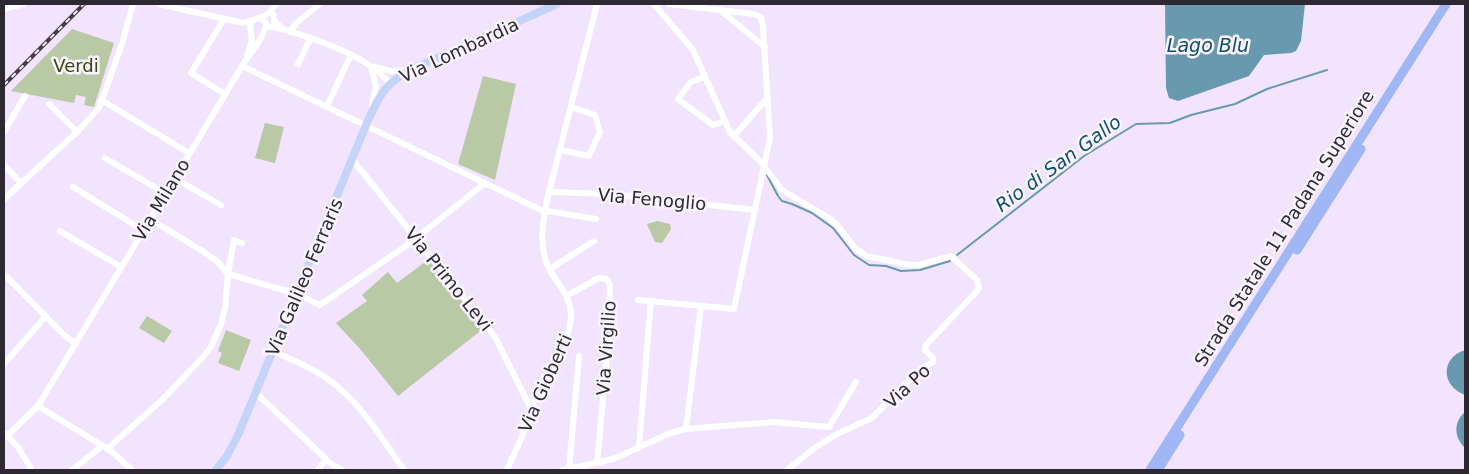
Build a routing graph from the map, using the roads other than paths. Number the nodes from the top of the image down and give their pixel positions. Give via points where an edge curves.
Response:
1 (23, 4) edge
2 (133, 4) edge
3 (159, 4) edge
4 (277, 4) edge
5 (320, 4) edge
6 (557, 4) edge
7 (593, 4) edge
8 (597, 4) edge
9 (654, 4) edge
10 (669, 4) edge
11 (1446, 4) edge
12 (1453, 4) edge
13 (4, 9) edge
14 (719, 10) junction
15 (273, 14) junction
16 (594, 14) junction
17 (256, 19) junction
18 (225, 20) junction
19 (265, 29) junction
20 (251, 31) junction
21 (288, 32) junction
22 (310, 39) junction
23 (764, 47) junction
24 (351, 55) junction
25 (247, 58) junction
26 (298, 64) dead end
27 (242, 66) junction
28 (371, 66) junction
29 (411, 70) junction
30 (704, 77) junction
31 (390, 83) junction
32 (225, 94) junction
33 (25, 96) dead end
34 (768, 97) junction
35 (103, 101) junction
36 (49, 104) dead end
37 (327, 106) junction
38 (571, 107) junction
39 (368, 121) junction
40 (725, 121) junction
41 (4, 132) edge
42 (77, 132) junction
43 (734, 136) junction
44 (560, 150) junction
45 (189, 153) junction
46 (105, 158) dead end
47 (352, 159) junction
48 (4, 165) edge
49 (764, 166) junction
50 (174, 178) junction
51 (21, 183) junction
52 (485, 183) junction
53 (73, 188) dead end
54 (549, 192) junction
55 (165, 193) junction
56 (4, 199) edge
57 (221, 205) dead end
58 (755, 210) junction
59 (545, 211) junction
60 (150, 219) junction
61 (596, 219) dead end
62 (143, 230) junction
63 (60, 231) dead end
64 (415, 238) junction
65 (594, 241) dead end
66 (242, 243) dead end
67 (121, 267) junction
68 (550, 269) junction
69 (228, 274) junction
70 (5, 276) edge
71 (297, 294) junction
72 (566, 296) junction
73 (638, 300) dead end
74 (651, 301) junction
75 (701, 306) junction
76 (46, 316) junction
77 (76, 344) junction
78 (273, 350) junction
79 (579, 356) dead end
80 (4, 363) edge
81 (856, 382) dead end
82 (256, 394) junction
83 (38, 406) junction
84 (531, 409) junction
85 (686, 429) junction
86 (5, 435) edge
87 (105, 447) junction
88 (638, 447) junction
89 (326, 460) junction
90 (597, 464) junction
91 (32, 470) edge
92 (72, 470) edge
93 (132, 470) edge
94 (216, 470) edge
95 (318, 470) edge
96 (342, 470) edge
97 (404, 470) edge
98 (507, 470) edge
99 (566, 470) edge
100 (787, 470) edge
101 (1150, 470) edge
102 (1158, 470) edge

1 - 13 street
2 - 35 street
3 - 18 street
4 - 15 street, Via Milano
4 - 17 street, Via Milano via 269,13
5 - 21 street
6 - 29 main road, Via Lombardia
7 - 16 street
8 - 16 street, Via Gioberti
9 - 30 street via 693,50
10 - 14 street
11 - 101 highway, Strada Statale 11 Padana Superiore
12 - 102 highway, Strada Statale 11 Padana Superiore
14 - 23 street
14 - 23 street via 761,16
15 - 19 street, Via Milano
15 - 21 street via 274,21
16 - 38 street, Via Gioberti
17 - 18 street via 243,23
17 - 19 street
17 - 20 street, Via Milano via 250,25
18 - 20 street
18 - 32 street via 191,73
19 - 20 street via 256,35
19 - 21 street
19 - 25 street, Via Milano
20 - 25 street, Via Milano
21 - 22 street
22 - 24 street
22 - 26 street
23 - 34 street
24 - 28 street
24 - 37 street
25 - 27 street, Via Milano
27 - 32 street, Via Milano
27 - 37 street
28 - 29 street via 391,71
28 - 31 street
28 - 39 street via 376,86
29 - 31 main road, Via Lombardia
30 - 40 street
30 - 40 street via 691,82 678,98 712,125
31 - 39 main road, Via Galileo Ferraris
32 - 45 street, Via Milano
33 - 41 street
34 - 43 street
34 - 49 street via 770,138
35 - 42 street
35 - 45 street
36 - 42 street
37 - 39 street
38 - 44 street, Via Gioberti
38 - 44 street via 595,115 600,132 589,156
39 - 47 main road, Via Galileo Ferraris
39 - 52 street
40 - 43 street
42 - 51 street
43 - 49 street
44 - 54 street, Via Gioberti
45 - 50 street, Via Milano
46 - 55 street
47 - 64 street, Via Primo Levi
47 - 71 main road, Via Galileo Ferraris
48 - 51 street
49 - 58 street
49 - 100 street, Via Po via 782,190 829,218 867,256 910,265 952,256 977,280 978,288 926,345 925,350 934,358 933,362 910,379 872,418 837,434
50 - 55 street, Via Milano
50 - 57 street
51 - 56 street
52 - 59 street
52 - 64 street
53 - 62 street
54 - 58 street, Via Fenoglio via 609,194
54 - 59 street, Via Gioberti
55 - 60 street, Via Milano
58 - 75 street via 734,309
59 - 61 street
59 - 68 street, Via Gioberti via 544,254
60 - 62 street, Via Milano
60 - 69 street via 204,252
62 - 67 street, Via Milano
63 - 67 street
64 - 71 street via 320,305
64 - 84 street, Via Primo Levi via 495,337
65 - 68 street
66 - 69 street via 234,240
67 - 77 street, Via Milano
68 - 72 street, Via Gioberti
69 - 71 street
69 - 87 street via 225,308 211,347 156,406
70 - 76 street
71 - 78 main road, Via Galileo Ferraris
72 - 84 street, Via Gioberti via 571,315 568,332
72 - 90 street, Via Virgilio via 599,278 607,279 610,284
73 - 74 street
74 - 75 street
74 - 88 street
75 - 85 street
76 - 77 street
76 - 80 street
77 - 83 street, Via Milano
78 - 82 main road, Via Galileo Ferraris
78 - 97 street via 342,389 364,412
79 - 99 street
81 - 85 street via 829,427 773,422
82 - 89 street
82 - 94 main road, Via Galileo Ferraris via 233,446
83 - 86 street, Via Milano
83 - 87 street
84 - 98 street, Via Gioberti
85 - 88 street
86 - 91 street via 18,447
87 - 92 street
87 - 93 street
88 - 90 street via 628,454
89 - 95 street
89 - 96 street
90 - 99 street

